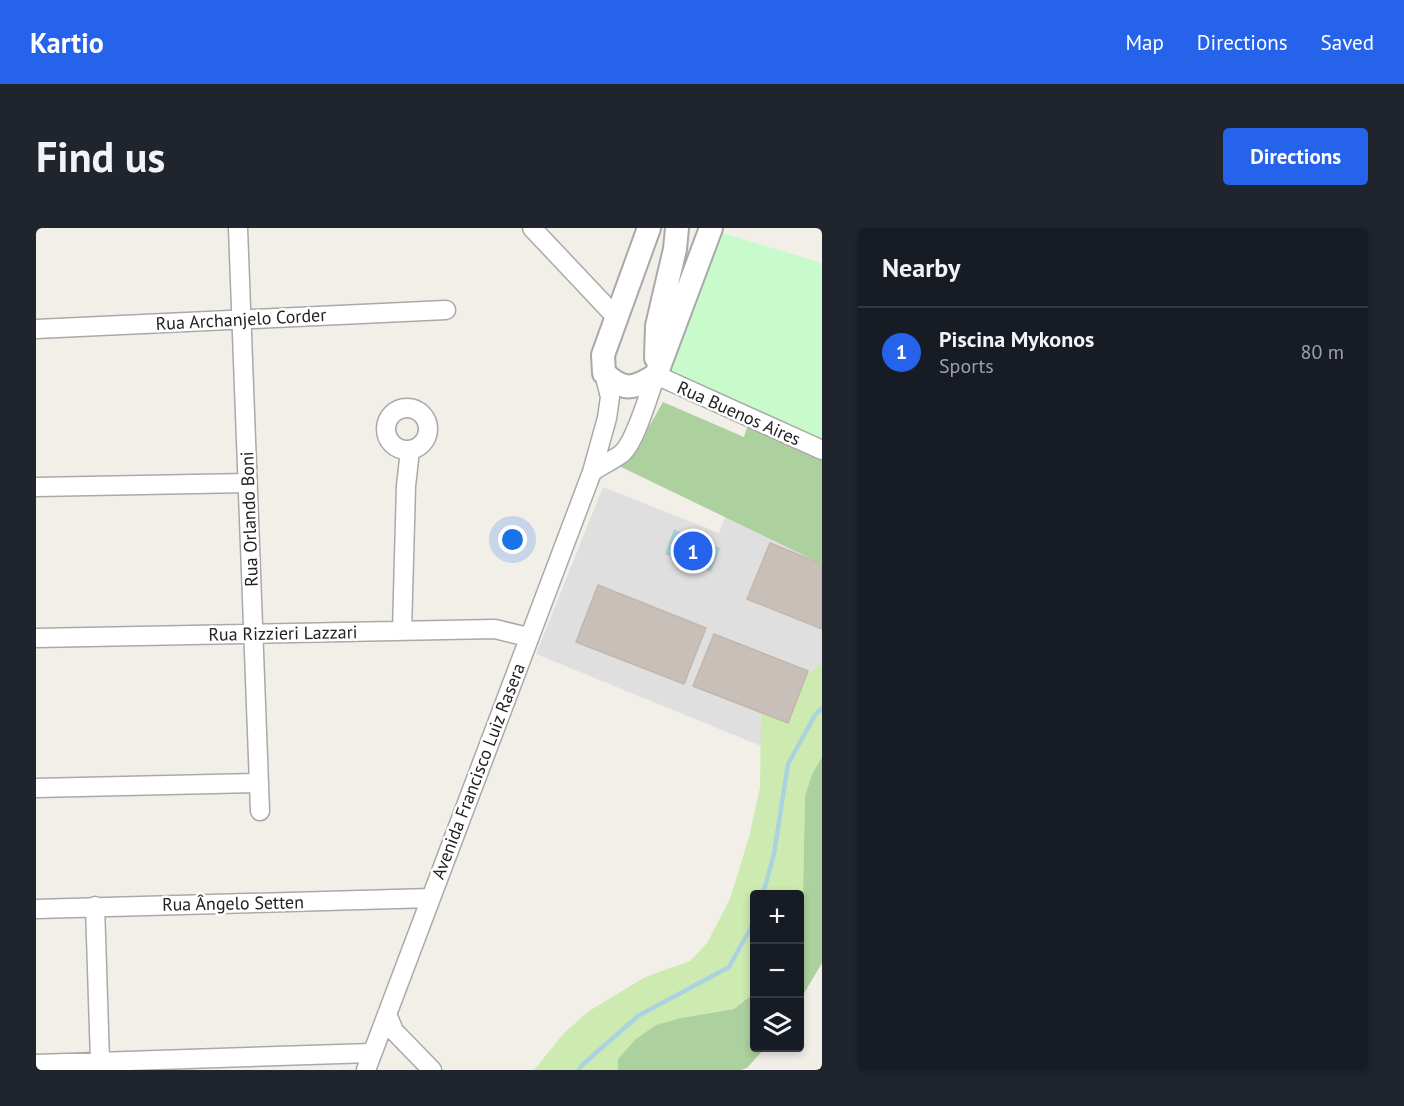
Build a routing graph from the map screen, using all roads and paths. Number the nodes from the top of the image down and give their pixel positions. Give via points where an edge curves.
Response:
1 (238, 228) edge
2 (532, 228) edge
3 (649, 228) edge
4 (677, 228) edge
5 (711, 228) edge
6 (446, 310) dead end
7 (616, 317) junction
8 (241, 319) junction
9 (36, 329) edge
10 (604, 373) junction
11 (656, 375) junction
12 (410, 450) dead end
13 (822, 450) edge
14 (592, 472) junction
15 (247, 483) junction
16 (36, 488) edge
17 (402, 631) junction
18 (253, 634) junction
19 (528, 637) junction
20 (36, 638) edge
21 (259, 783) junction
22 (36, 788) edge
23 (260, 811) dead end
24 (431, 898) junction
25 (95, 906) junction
26 (36, 909) edge
27 (387, 1014) junction
28 (372, 1053) junction
29 (100, 1061) junction
30 (36, 1064) edge
31 (366, 1070) edge
32 (432, 1070) edge

1 - 8 street, Rua Orlando Boni
2 - 7 street
3 - 7 street, Avenida Francisco Luiz Rasera
4 - 11 street via 657,326
5 - 11 street
6 - 8 street, Rua Archanjelo Corder
7 - 10 street, Avenida Francisco Luiz Rasera via 603,355
8 - 9 street, Rua Archanjelo Corder
8 - 15 street, Rua Orlando Boni
10 - 11 street via 626,388 641,385
10 - 14 street, Avenida Francisco Luiz Rasera via 610,397
11 - 13 street, Rua Buenos Aires
11 - 14 street via 630,443 622,453
12 - 17 street
14 - 19 street, Avenida Francisco Luiz Rasera
15 - 16 street
15 - 18 street, Rua Orlando Boni
17 - 18 street, Rua Rizzieri Lazzari
17 - 19 street, Rua Rizzieri Lazzari via 495,629
18 - 20 street, Rua Rizzieri Lazzari
18 - 21 street, Rua Orlando Boni
19 - 24 street, Avenida Francisco Luiz Rasera
21 - 22 street
21 - 23 street, Rua Orlando Boni
24 - 25 street, Rua Ângelo Setten
24 - 27 street, Avenida Francisco Luiz Rasera
25 - 26 street, Rua Ângelo Setten
25 - 29 street
27 - 28 street, Avenida Francisco Luiz Rasera
27 - 32 street via 394,1031
28 - 29 street
28 - 31 street, Avenida Francisco Luiz Rasera
29 - 30 street

